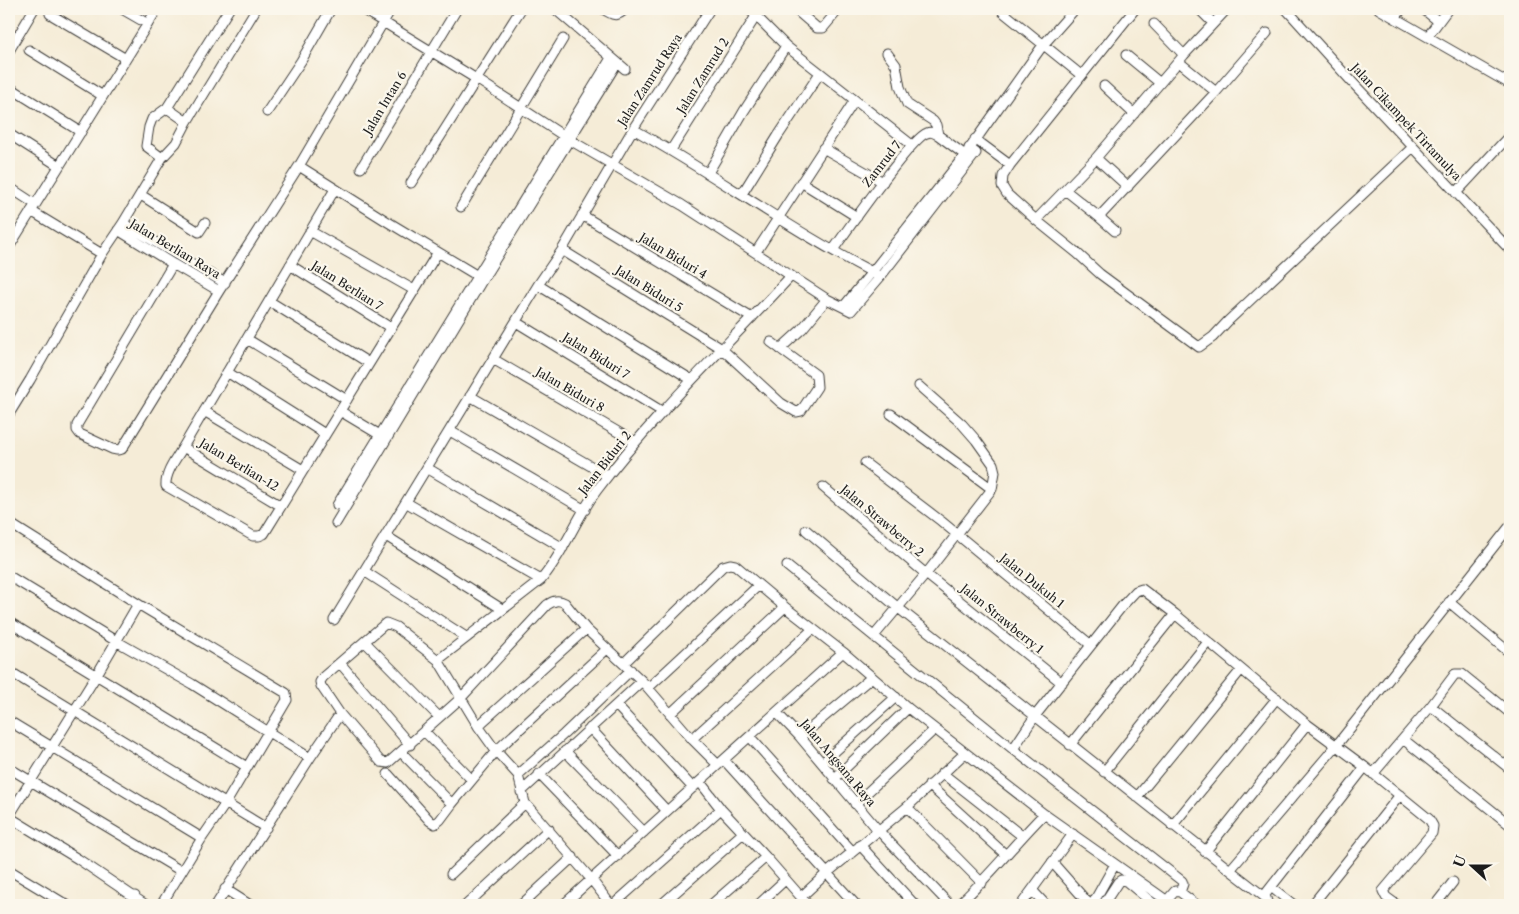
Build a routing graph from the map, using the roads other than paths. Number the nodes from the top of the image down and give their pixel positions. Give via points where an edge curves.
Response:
1 (34, 9) edge
2 (122, 9) edge
3 (157, 9) edge
4 (229, 9) edge
5 (256, 9) edge
6 (331, 9) edge
7 (362, 9) edge
8 (391, 9) edge
9 (457, 9) edge
10 (522, 9) edge
11 (555, 9) edge
12 (603, 9) edge
13 (625, 9) edge
14 (710, 9) edge
15 (749, 9) edge
16 (794, 9) edge
17 (839, 9) edge
18 (1074, 9) edge
19 (1135, 9) edge
20 (1199, 9) edge
21 (1227, 9) edge
22 (1286, 9) edge
23 (1379, 9) edge
24 (1402, 9) edge
25 (1423, 9) edge
26 (1448, 9) edge
27 (1003, 12) dead end
28 (50, 14) dead end
29 (756, 16) junction
30 (1395, 18) junction
31 (383, 21) junction
32 (1438, 21) junction
33 (1213, 23) junction
34 (148, 24) junction
35 (1154, 24) dead end
36 (1267, 33) dead end
37 (1428, 36) junction
38 (563, 39) dead end
39 (1042, 45) junction
40 (786, 46) junction
41 (29, 50) dead end
42 (9, 51) edge
43 (430, 52) junction
44 (887, 53) dead end
45 (1126, 55) dead end
46 (1181, 58) junction
47 (126, 59) junction
48 (820, 74) junction
49 (1081, 75) junction
50 (478, 80) junction
51 (1160, 83) junction
52 (1510, 84) edge
53 (1104, 86) dead end
54 (9, 87) edge
55 (1216, 92) junction
56 (103, 96) junction
57 (855, 100) junction
58 (167, 108) junction
59 (521, 108) junction
60 (267, 112) dead end
61 (1134, 114) junction
62 (187, 122) junction
63 (633, 129) junction
64 (81, 132) junction
65 (9, 134) edge
66 (938, 135) junction
67 (1510, 135) edge
68 (566, 138) junction
69 (975, 139) junction
70 (912, 146) junction
71 (1413, 147) junction
72 (823, 148) junction
73 (672, 150) junction
74 (967, 152) junction
75 (162, 158) junction
76 (1096, 158) junction
77 (611, 164) junction
78 (1010, 164) junction
79 (60, 166) junction
80 (299, 166) junction
81 (361, 168) dead end
82 (708, 173) junction
83 (801, 182) junction
84 (883, 182) junction
85 (411, 183) dead end
86 (9, 187) edge
87 (1128, 187) junction
88 (335, 190) junction
89 (1065, 190) junction
90 (1456, 193) junction
91 (742, 194) junction
92 (140, 195) junction
93 (460, 207) dead end
94 (33, 208) junction
95 (582, 215) junction
96 (778, 217) junction
97 (857, 217) junction
98 (1099, 217) junction
99 (1036, 220) junction
100 (205, 223) dead end
101 (121, 226) junction
102 (310, 231) junction
103 (1115, 231) dead end
104 (12, 236) edge
105 (9, 247) edge
106 (562, 250) junction
107 (833, 250) junction
108 (1510, 250) edge
109 (438, 252) junction
110 (756, 252) junction
111 (102, 254) junction
112 (174, 264) junction
113 (290, 265) junction
114 (877, 274) junction
115 (791, 276) junction
116 (480, 278) junction
117 (538, 285) junction
118 (222, 287) junction
119 (414, 290) junction
120 (828, 299) junction
121 (269, 301) junction
122 (752, 318) junction
123 (516, 322) junction
124 (391, 328) junction
125 (247, 339) junction
126 (771, 342) dead end
127 (722, 349) junction
128 (780, 349) junction
129 (493, 359) junction
130 (369, 363) junction
131 (227, 372) junction
132 (423, 372) junction
133 (692, 380) junction
134 (919, 386) dead end
135 (470, 396) junction
136 (346, 400) junction
137 (204, 411) junction
138 (340, 412) junction
139 (663, 412) junction
140 (9, 414) edge
141 (891, 414) dead end
142 (450, 431) junction
143 (325, 434) junction
144 (380, 434) junction
145 (635, 442) junction
146 (183, 447) junction
147 (865, 463) dead end
148 (365, 467) junction
149 (428, 468) junction
150 (303, 470) junction
151 (608, 476) junction
152 (823, 487) dead end
153 (992, 489) junction
154 (407, 503) junction
155 (337, 505) dead end
156 (281, 506) junction
157 (585, 510) junction
158 (336, 523) dead end
159 (1510, 526) edge
160 (10, 528) edge
161 (806, 530) dead end
162 (956, 535) junction
163 (386, 536) junction
164 (563, 548) junction
165 (787, 566) dead end
166 (364, 571) junction
167 (926, 574) junction
168 (9, 576) edge
169 (541, 580) junction
170 (759, 585) junction
171 (1449, 602) junction
172 (138, 604) junction
173 (785, 607) junction
174 (897, 607) junction
175 (502, 609) junction
176 (1175, 614) junction
177 (334, 620) dead end
178 (9, 622) edge
179 (586, 629) junction
180 (813, 629) junction
181 (874, 636) junction
182 (466, 637) junction
183 (116, 641) junction
184 (365, 642) junction
185 (1208, 642) junction
186 (1091, 646) junction
187 (608, 649) junction
188 (843, 652) junction
189 (1510, 653) edge
190 (438, 660) junction
191 (340, 663) junction
192 (628, 666) junction
193 (1241, 670) junction
194 (9, 672) edge
195 (96, 676) junction
196 (872, 676) junction
197 (1062, 683) junction
198 (645, 685) junction
199 (612, 688) junction
200 (896, 697) junction
201 (461, 698) junction
202 (1277, 698) junction
203 (619, 702) junction
204 (1431, 706) junction
205 (908, 708) junction
206 (73, 712) junction
207 (777, 713) junction
208 (1510, 713) edge
209 (340, 714) junction
210 (670, 714) junction
211 (1035, 716) junction
212 (439, 717) junction
213 (9, 721) edge
214 (1307, 724) junction
215 (478, 726) junction
216 (590, 728) junction
217 (935, 729) junction
218 (268, 731) junction
219 (424, 731) junction
220 (750, 737) junction
221 (800, 737) junction
222 (692, 739) junction
223 (1403, 739) junction
224 (410, 745) junction
225 (1070, 745) junction
226 (1336, 746) junction
227 (51, 747) junction
228 (1013, 749) junction
229 (496, 751) junction
230 (565, 751) junction
231 (401, 752) junction
232 (965, 752) junction
233 (310, 758) junction
234 (721, 763) junction
235 (822, 763) junction
236 (247, 767) junction
237 (1365, 767) junction
238 (9, 768) edge
239 (1510, 769) edge
240 (1104, 772) junction
241 (942, 773) junction
242 (388, 774) dead end
243 (518, 774) junction
244 (540, 774) junction
245 (1373, 774) junction
246 (834, 779) junction
247 (472, 780) junction
248 (29, 781) junction
249 (696, 785) junction
250 (929, 785) junction
251 (521, 792) junction
252 (1400, 795) junction
253 (1137, 797) junction
254 (226, 803) junction
255 (525, 803) junction
256 (452, 804) junction
257 (856, 804) junction
258 (907, 807) junction
259 (721, 809) junction
260 (667, 811) junction
261 (1044, 814) junction
262 (9, 816) edge
263 (1510, 825) edge
264 (1172, 826) junction
265 (266, 828) junction
266 (549, 829) junction
267 (878, 830) junction
268 (644, 832) junction
269 (743, 833) junction
270 (1073, 834) junction
271 (1022, 836) junction
272 (202, 838) junction
273 (860, 845) junction
274 (852, 851) junction
275 (1205, 852) junction
276 (1006, 855) junction
277 (618, 856) junction
278 (766, 856) junction
279 (573, 857) junction
280 (1052, 862) junction
281 (1115, 864) junction
282 (9, 870) edge
283 (1230, 870) junction
284 (181, 871) junction
285 (827, 873) junction
286 (451, 874) dead end
287 (591, 879) junction
288 (785, 880) junction
289 (1453, 882) dead end
290 (982, 883) junction
291 (1271, 887) junction
292 (225, 889) junction
293 (1032, 890) junction
294 (1180, 892) junction
295 (135, 896) junction
296 (1264, 896) junction
297 (805, 903) edge
298 (1168, 904) edge
299 (67, 905) edge
300 (129, 905) edge
301 (146, 905) edge
302 (161, 905) edge
303 (216, 905) edge
304 (250, 905) edge
305 (466, 905) edge
306 (521, 905) edge
307 (563, 905) edge
308 (612, 905) edge
309 (661, 905) edge
310 (711, 905) edge
311 (758, 905) edge
312 (856, 905) edge
313 (915, 905) edge
314 (950, 905) edge
315 (958, 905) edge
316 (1021, 905) edge
317 (1046, 905) edge
318 (1091, 905) edge
319 (1103, 905) edge
320 (1155, 905) edge
321 (1197, 905) edge
322 (1268, 905) edge
323 (1294, 905) edge
324 (1312, 905) edge
325 (1397, 905) edge
326 (1435, 905) edge

1 - 42 street
2 - 34 street
3 - 34 street
4 - 58 street
5 - 62 street
6 - 60 street
7 - 31 street
8 - 31 street
9 - 43 street, Jalan Intan 6
10 - 50 street
11 - 68 street via 618,63
12 - 13 street via 615,15
14 - 63 street, Jalan Zamrud Raya
15 - 29 street
16 - 17 street via 817,28 823,28
18 - 39 street
19 - 49 street
20 - 33 street
21 - 33 street
22 - 71 street, Jalan Cikampek Tirtamulya
23 - 30 street
24 - 30 street
25 - 32 street
26 - 32 street
27 - 39 street
28 - 47 street
29 - 40 street
29 - 73 street, Jalan Zamrud 2
30 - 37 street
31 - 43 street
31 - 80 street
32 - 37 street
33 - 46 street
34 - 47 street
35 - 46 street
36 - 55 street
37 - 52 street
38 - 59 street
39 - 49 street
39 - 69 street
40 - 48 street
40 - 82 street
41 - 56 street
43 - 50 street
43 - 81 street, Jalan Intan 6
44 - 66 street via 896,65 907,104 933,121
45 - 51 street
46 - 51 street
46 - 55 street
47 - 56 street
48 - 57 street
48 - 91 street
49 - 78 street
50 - 59 street
50 - 85 street
51 - 61 street
53 - 61 street
54 - 64 street
55 - 87 street
56 - 64 street
57 - 70 street
57 - 72 street
58 - 62 street
58 - 75 street via 152,119 146,146
59 - 68 street
59 - 93 street
61 - 76 street
62 - 75 street via 176,143
63 - 73 street
63 - 77 street, Jalan Zamrud Raya
64 - 79 street
65 - 79 street
66 - 70 street, Zamrud 7 via 933,132 924,134
66 - 74 street
67 - 90 street
68 - 77 street
68 - 116 street
69 - 74 street
69 - 78 street
70 - 84 street, Zamrud 7
71 - 90 street, Jalan Cikampek Tirtamulya
71 - 99 street via 1200,346 1100,274
72 - 83 street
72 - 84 street
73 - 82 street
74 - 114 street
75 - 92 street
76 - 87 street
76 - 89 street
77 - 95 street, Jalan Zamrud Raya
77 - 110 street via 682,204
78 - 99 street via 1002,186
79 - 94 street
80 - 88 street
80 - 118 street
82 - 91 street
83 - 96 street
83 - 97 street
84 - 97 street, Zamrud 7
86 - 94 street
87 - 98 street
88 - 102 street
88 - 109 street
89 - 98 street
89 - 99 street
90 - 108 street, Jalan Cikampek Tirtamulya
91 - 96 street
92 - 100 street via 199,232
92 - 101 street
94 - 104 street
94 - 111 street
95 - 106 street, Jalan Zamrud Raya
95 - 122 street, Jalan Biduri 4
96 - 107 street
96 - 110 street
97 - 107 street, Zamrud 7
98 - 103 street
101 - 111 street
101 - 112 street, Jalan Berlian Raya
101 - 118 street, Jalan Berlian Raya
102 - 113 street
102 - 119 street
104 - 105 street
106 - 117 street, Jalan Zamrud Raya
106 - 127 street, Jalan Biduri 5
107 - 114 street
109 - 116 street
109 - 119 street
110 - 115 street
111 - 140 street
112 - 118 street, Jalan Berlian Raya
112 - 118 street via 77,425 80,434 112,450 122,449
113 - 121 street
113 - 124 street, Jalan Berlian 7
114 - 120 street via 844,306
115 - 120 street
115 - 122 street, Jalan Biduri 2
116 - 132 street
117 - 123 street, Jalan Zamrud Raya
117 - 133 street
119 - 124 street
120 - 128 street
121 - 125 street
121 - 130 street
122 - 127 street, Jalan Biduri 2
123 - 129 street, Jalan Zamrud Raya
123 - 139 street, Jalan Biduri 7
124 - 130 street
125 - 131 street
125 - 136 street
126 - 128 street
127 - 128 street, Jalan Biduri 5 via 781,403 796,412 801,411 818,380 816,375
127 - 133 street, Jalan Biduri 2
129 - 135 street, Jalan Zamrud Raya
129 - 145 street, Jalan Biduri 8
130 - 136 street
131 - 137 street
131 - 143 street
132 - 144 street
132 - 148 street
133 - 139 street, Jalan Biduri 2
134 - 153 street via 976,440 993,464
135 - 142 street, Jalan Zamrud Raya
135 - 151 street
136 - 138 street
137 - 146 street
137 - 150 street
138 - 143 street
138 - 144 street
139 - 145 street, Jalan Biduri 2
141 - 153 street
142 - 149 street, Jalan Zamrud Raya
142 - 157 street
143 - 150 street
144 - 148 street
145 - 151 street, Jalan Biduri 2
146 - 156 street, Jalan Berlian-12
146 - 156 street via 168,472 166,486 254,536 264,534
147 - 162 street, Jalan Dukuh 1
148 - 155 street
148 - 158 street
149 - 154 street, Jalan Zamrud Raya
149 - 164 street
150 - 156 street
151 - 157 street, Jalan Biduri 2
152 - 167 street, Jalan Strawberry 2
153 - 162 street
154 - 163 street, Jalan Zamrud Raya
154 - 169 street
157 - 164 street, Jalan Biduri 2
159 - 171 street
160 - 172 street
161 - 174 street
162 - 167 street
162 - 186 street, Jalan Dukuh 1
163 - 166 street, Jalan Zamrud Raya
163 - 175 street
164 - 169 street, Jalan Biduri 2
165 - 181 street
166 - 177 street, Jalan Zamrud Raya
166 - 182 street
167 - 174 street
167 - 197 street, Jalan Strawberry 1
168 - 183 street
169 - 175 street, Jalan Biduri 2
170 - 173 street
170 - 192 street via 736,565 723,566
170 - 198 street
171 - 189 street
171 - 226 street
172 - 183 street
172 - 218 street via 286,693 287,700
173 - 180 street
173 - 210 street
174 - 181 street
174 - 211 street
175 - 182 street, Jalan Biduri 2
176 - 185 street
176 - 186 street via 1142,589 1136,591
176 - 225 street
178 - 195 street
179 - 187 street
179 - 201 street via 565,603 556,600 546,604
179 - 215 street
180 - 188 street
180 - 222 street
181 - 228 street
182 - 190 street, Jalan Biduri 2
183 - 195 street
183 - 218 street
184 - 190 street via 386,623 391,624
184 - 191 street
184 - 212 street
185 - 193 street
185 - 240 street
186 - 197 street
187 - 192 street
187 - 229 street
188 - 196 street
188 - 207 street
190 - 201 street
191 - 209 street via 320,682
191 - 224 street
192 - 198 street
192 - 199 street
193 - 202 street
193 - 253 street
194 - 206 street
195 - 206 street
195 - 236 street
196 - 200 street
196 - 221 street
197 - 211 street
198 - 203 street
198 - 210 street
199 - 203 street
199 - 243 street
200 - 205 street
200 - 235 street
201 - 212 street
201 - 215 street
202 - 214 street
202 - 264 street
203 - 216 street
203 - 249 street
204 - 208 street via 1458,673
204 - 223 street
204 - 239 street
205 - 217 street
205 - 246 street
206 - 227 street
206 - 254 street
207 - 220 street
207 - 221 street, Jalan Angsana Raya
209 - 231 street via 381,762 388,763
209 - 233 street
210 - 222 street
211 - 225 street
211 - 228 street
212 - 219 street
213 - 227 street
214 - 226 street
214 - 275 street
215 - 229 street
216 - 230 street
216 - 260 street
217 - 232 street
217 - 257 street
218 - 233 street
218 - 236 street
219 - 224 street
219 - 247 street
220 - 234 street
220 - 274 street
221 - 235 street, Jalan Angsana Raya
222 - 234 street
223 - 245 street
223 - 263 street
224 - 231 street
225 - 240 street
226 - 237 street
226 - 283 street
227 - 248 street
227 - 272 street
228 - 294 street via 1182,881
229 - 243 street
229 - 247 street
230 - 244 street
230 - 268 street
231 - 256 street
232 - 241 street
232 - 261 street
233 - 265 street
234 - 249 street
234 - 285 street
235 - 246 street, Jalan Angsana Raya
236 - 254 street
237 - 245 street
237 - 291 street
238 - 248 street
240 - 253 street
241 - 250 street
241 - 271 street
242 - 256 street via 435,824
243 - 251 street
244 - 251 street
244 - 277 street
245 - 252 street
246 - 257 street, Jalan Angsana Raya
247 - 256 street
248 - 262 street
248 - 284 street
249 - 259 street
249 - 260 street
250 - 258 street
250 - 276 street
251 - 255 street
252 - 324 street
252 - 325 street via 1424,813 1433,826 1432,833 1384,891 1386,897
253 - 264 street
254 - 265 street
254 - 272 street
255 - 266 street
255 - 286 street
257 - 267 street, Jalan Angsana Raya
258 - 267 street
258 - 290 street
259 - 269 street
259 - 308 street
260 - 268 street
261 - 270 street
261 - 271 street
262 - 295 street
264 - 275 street
265 - 292 street
266 - 279 street
266 - 305 street
267 - 273 street
267 - 314 street, Jalan Angsana Raya
268 - 277 street
269 - 278 street
269 - 309 street
270 - 280 street
270 - 281 street
271 - 276 street
272 - 284 street
273 - 274 street
273 - 313 street
274 - 285 street
275 - 283 street
276 - 290 street
277 - 287 street
278 - 288 street
278 - 310 street
279 - 287 street
279 - 306 street
280 - 293 street
280 - 318 street
281 - 298 street
281 - 318 street
282 - 299 street
283 - 296 street
284 - 302 street
285 - 297 street
285 - 312 street
287 - 307 street
287 - 308 street
288 - 297 street
288 - 311 street
289 - 326 street
290 - 315 street
291 - 296 street
291 - 323 street
292 - 303 street
292 - 304 street
293 - 316 street
293 - 317 street
294 - 298 street via 1175,892
294 - 321 street
295 - 300 street
295 - 301 street
296 - 322 street
319 - 320 street via 1121,880

